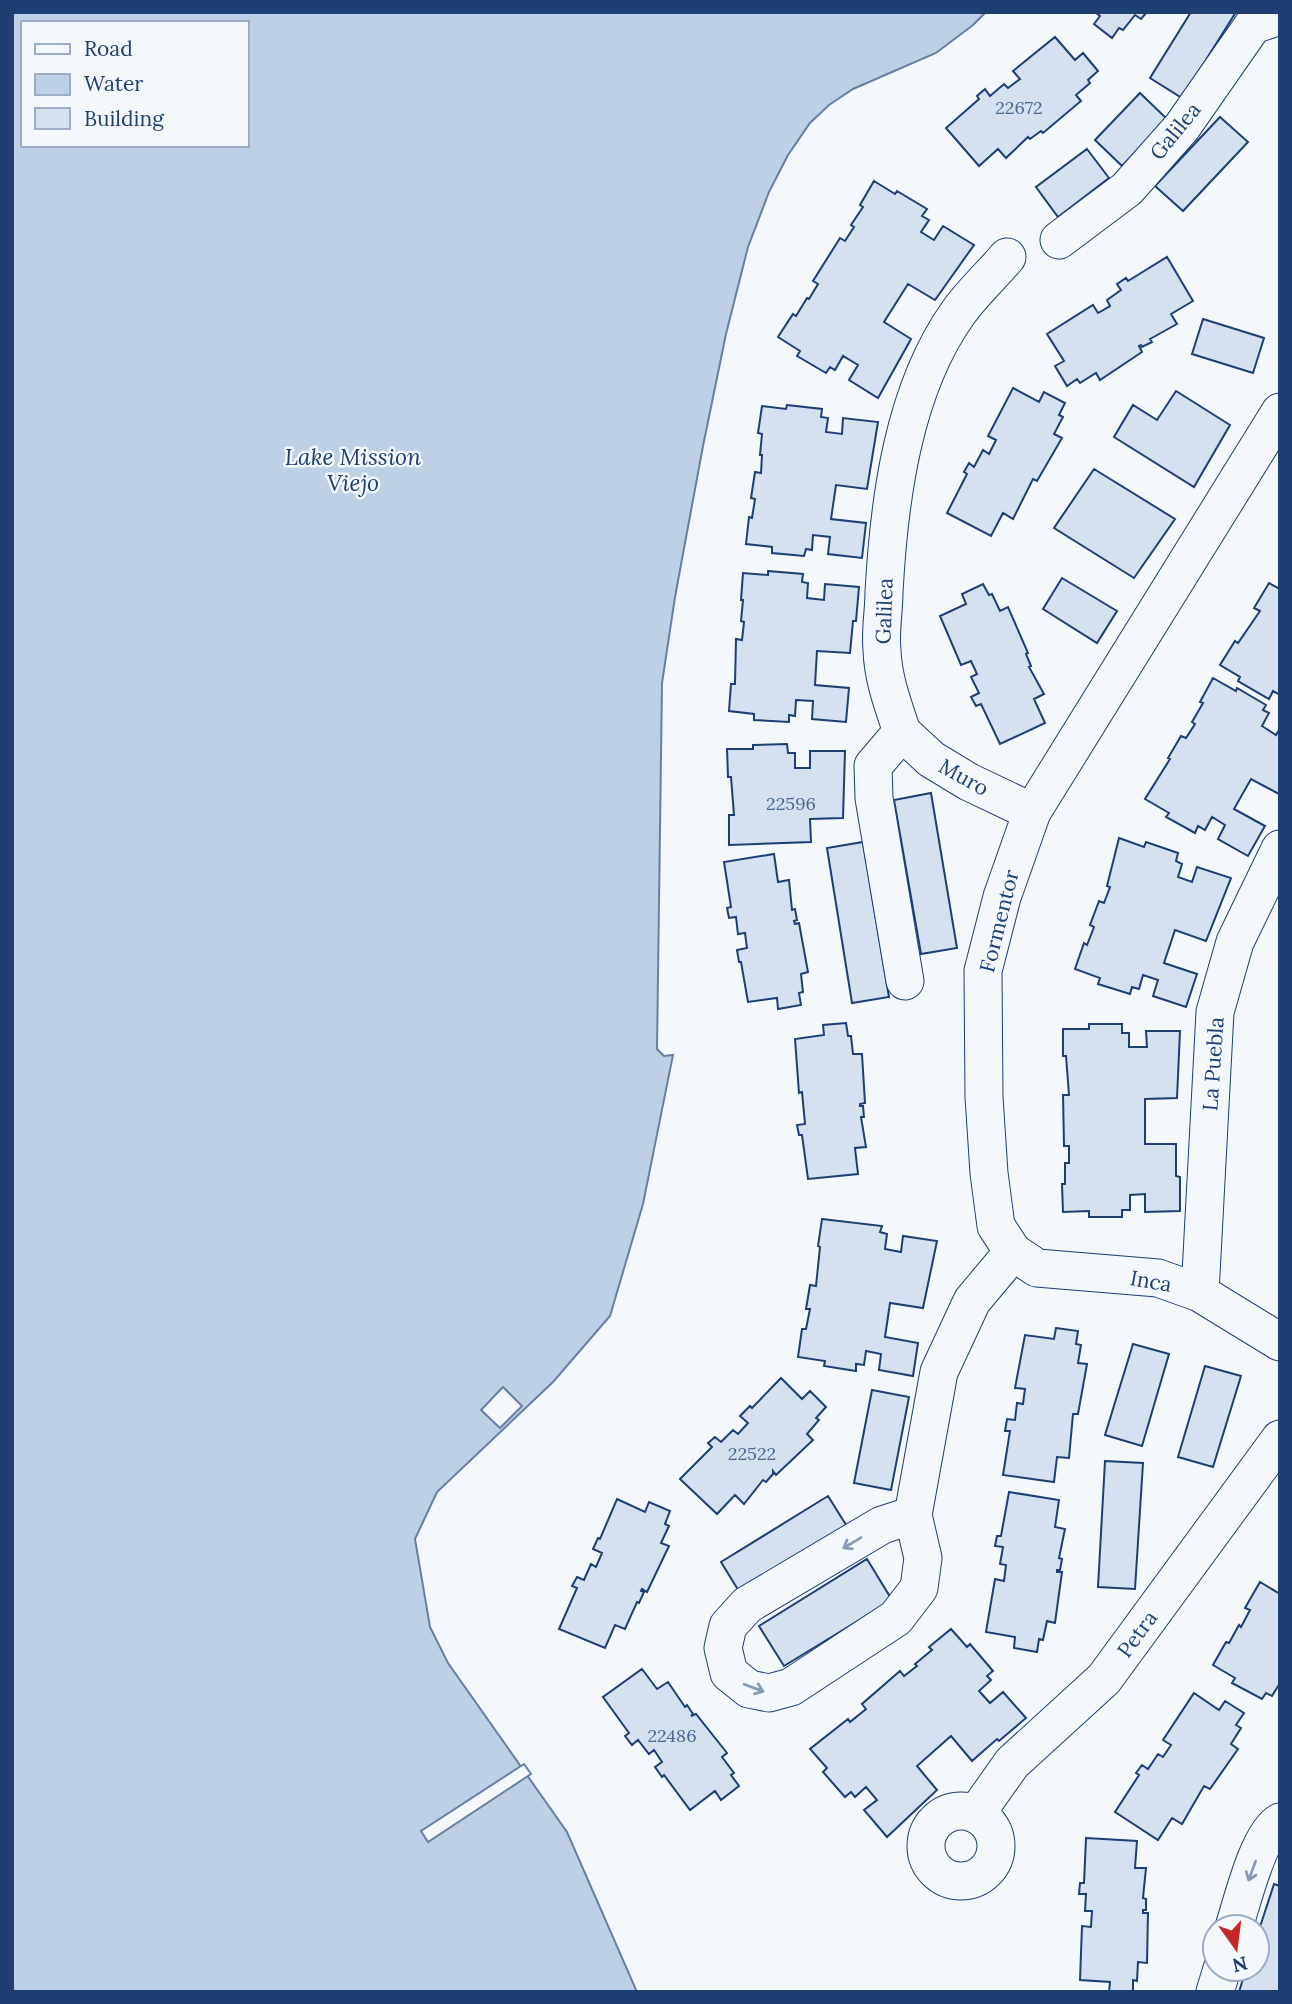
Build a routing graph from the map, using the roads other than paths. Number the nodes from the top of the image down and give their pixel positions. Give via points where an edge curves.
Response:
1 (1280, 16) edge
2 (1059, 240) dead end
3 (1007, 257) dead end
4 (1280, 412) edge
5 (902, 732) junction
6 (1032, 812) junction
7 (1280, 849) edge
8 (905, 981) dead end
9 (1013, 1252) junction
10 (1200, 1293) junction
11 (1280, 1342) edge
12 (1280, 1438) edge
13 (913, 1516) junction
14 (976, 1814) dead end
15 (1280, 1822) edge
16 (1238, 1913) edge

1 - 2 street, Galilea via 1253,24 1182,127 1127,189
3 - 5 street, Galilea via 958,313 910,411 886,562 881,650
4 - 6 street, Formentor
5 - 6 street, Muro via 931,759
5 - 8 street via 873,766 874,798
6 - 9 street, Formentor via 1002,897 983,971 989,1173 996,1226
7 - 10 street, La Puebla via 1235,942 1215,1012
9 - 10 street, Inca via 1037,1268 1157,1278
9 - 13 street via 972,1301 939,1372
10 - 11 street, Inca
12 - 14 street, Petra via 1104,1679 1012,1763
13 -> 13 street via 882,1525 747,1605 728,1626 723,1648 730,1673 749,1689 769,1693 791,1687 896,1618 919,1588 923,1558
15 -> 16 street via 1273,1826 1253,1866

